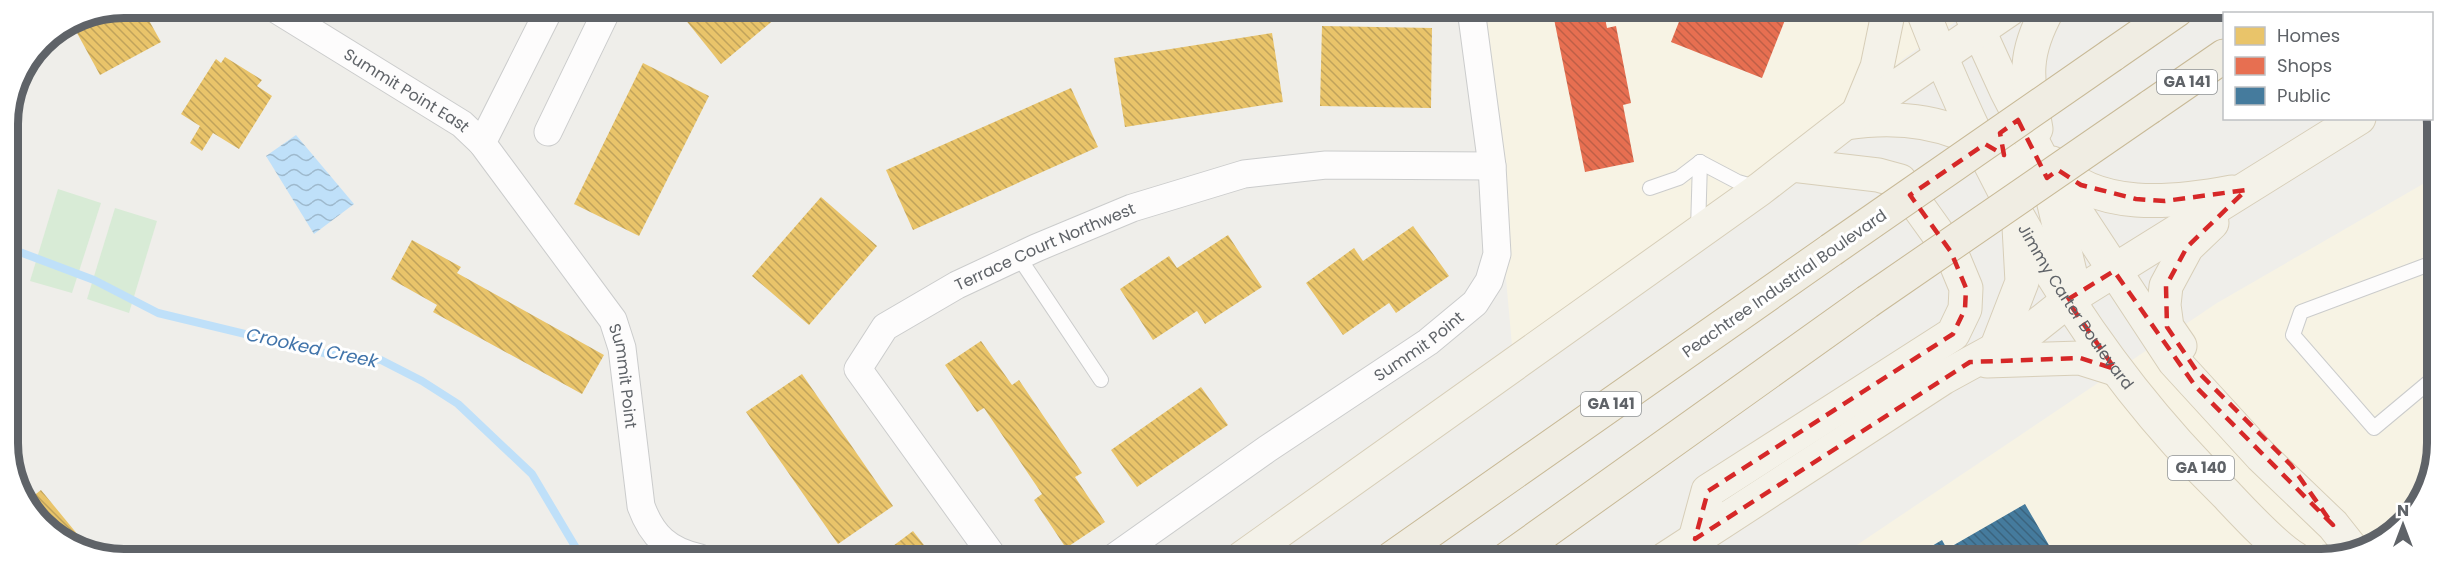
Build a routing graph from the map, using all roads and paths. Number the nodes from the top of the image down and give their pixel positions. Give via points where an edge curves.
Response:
1 (290, 18) edge
2 (545, 18) edge
3 (603, 18) edge
4 (1472, 18) edge
5 (1887, 18) edge
6 (1931, 18) edge
7 (1994, 18) edge
8 (2043, 18) edge
9 (2164, 18) edge
10 (1961, 36) edge
11 (2223, 57) edge
12 (1990, 87) junction
13 (1851, 118) junction
14 (2356, 120) edge
15 (548, 132) dead end
16 (482, 143) junction
17 (1991, 147) junction
18 (2037, 148) junction
19 (1700, 162) junction
20 (1492, 165) junction
21 (1792, 165) junction
22 (1650, 188) dead end
23 (1760, 189) junction
24 (2246, 190) junction
25 (519, 195) joint
26 (2062, 201) junction
27 (2018, 219) junction
28 (1698, 232) junction
29 (1018, 256) junction
30 (2427, 265) edge
31 (2114, 271) junction
32 (2071, 297) junction
33 (1983, 356) junction
34 (2115, 369) junction
35 (1101, 380) dead end
36 (2427, 384) edge
37 (2343, 537) edge
38 (1695, 539) junction
39 (676, 549) edge
40 (987, 549) edge
41 (1126, 549) edge
42 (1255, 549) edge
43 (1405, 549) edge
44 (1522, 549) edge
45 (1680, 549) edge
46 (2285, 549) edge

1 - 16 street, Summit Point East via 462,124
2 - 16 street
3 - 15 street
4 - 20 street, Summit Point
5 - 13 main road via 1877,67
6 - 10 main road
7 - 10 main road
8 - 18 main road via 2028,58
9 - 43 highway, Peachtree Industrial Boulevard / GA 141, bridge
10 - 12 main road
10 - 13 main road
10 - 17 main road
10 - 18 main road
11 - 44 highway, GA 141, bridge via 1867,302
12 - 17 main road
12 - 18 main road
13 - 17 main road via 1942,126
13 - 21 main road
14 - 24 main road
16 - 25 street, Summit Point East
17 - 26 main road
17 - 27 main road
18 - 24 main road via 2060,172 2107,195 2165,201
18 - 26 main road
19 - 22 lane via 1679,178
19 - 23 lane
19 - 28 lane
20 - 29 street, Terrace Court Northwest via 1326,165 1244,174 1132,208
20 - 41 street, Summit Point via 1497,254 1489,281 1475,303 1428,342
21 - 23 main road
21 - 38 main road via 1860,172 1900,181 1951,252 1966,288 1965,309 1953,334 1708,491
23 - 28 main road
24 - 31 main road
24 - 37 main road via 2187,247 2166,286 2167,327 2196,370 2292,465
25 - 39 street, Summit Point via 613,320 622,348 641,506 649,527 666,545
26 - 31 main road, GA 140
26 - 32 main road
27 - 32 main road, Jimmy Carter Boulevard / GA 140
27 - 33 main road via 2022,282
28 - 42 main road
29 - 35 lane
29 - 40 street, Terrace Court Northwest via 957,285 885,327 858,369
30 - 36 lane via 2301,312 2293,335 2374,428
31 - 32 main road
31 - 37 main road, GA 140 via 2196,387
32 - 33 main road via 2011,346
32 - 34 main road, Jimmy Carter Boulevard / GA 140 via 2087,331
33 - 34 main road via 2080,358
33 - 38 main road
34 - 46 main road, Jimmy Carter Boulevard / GA 140 via 2211,480
38 - 45 main road

